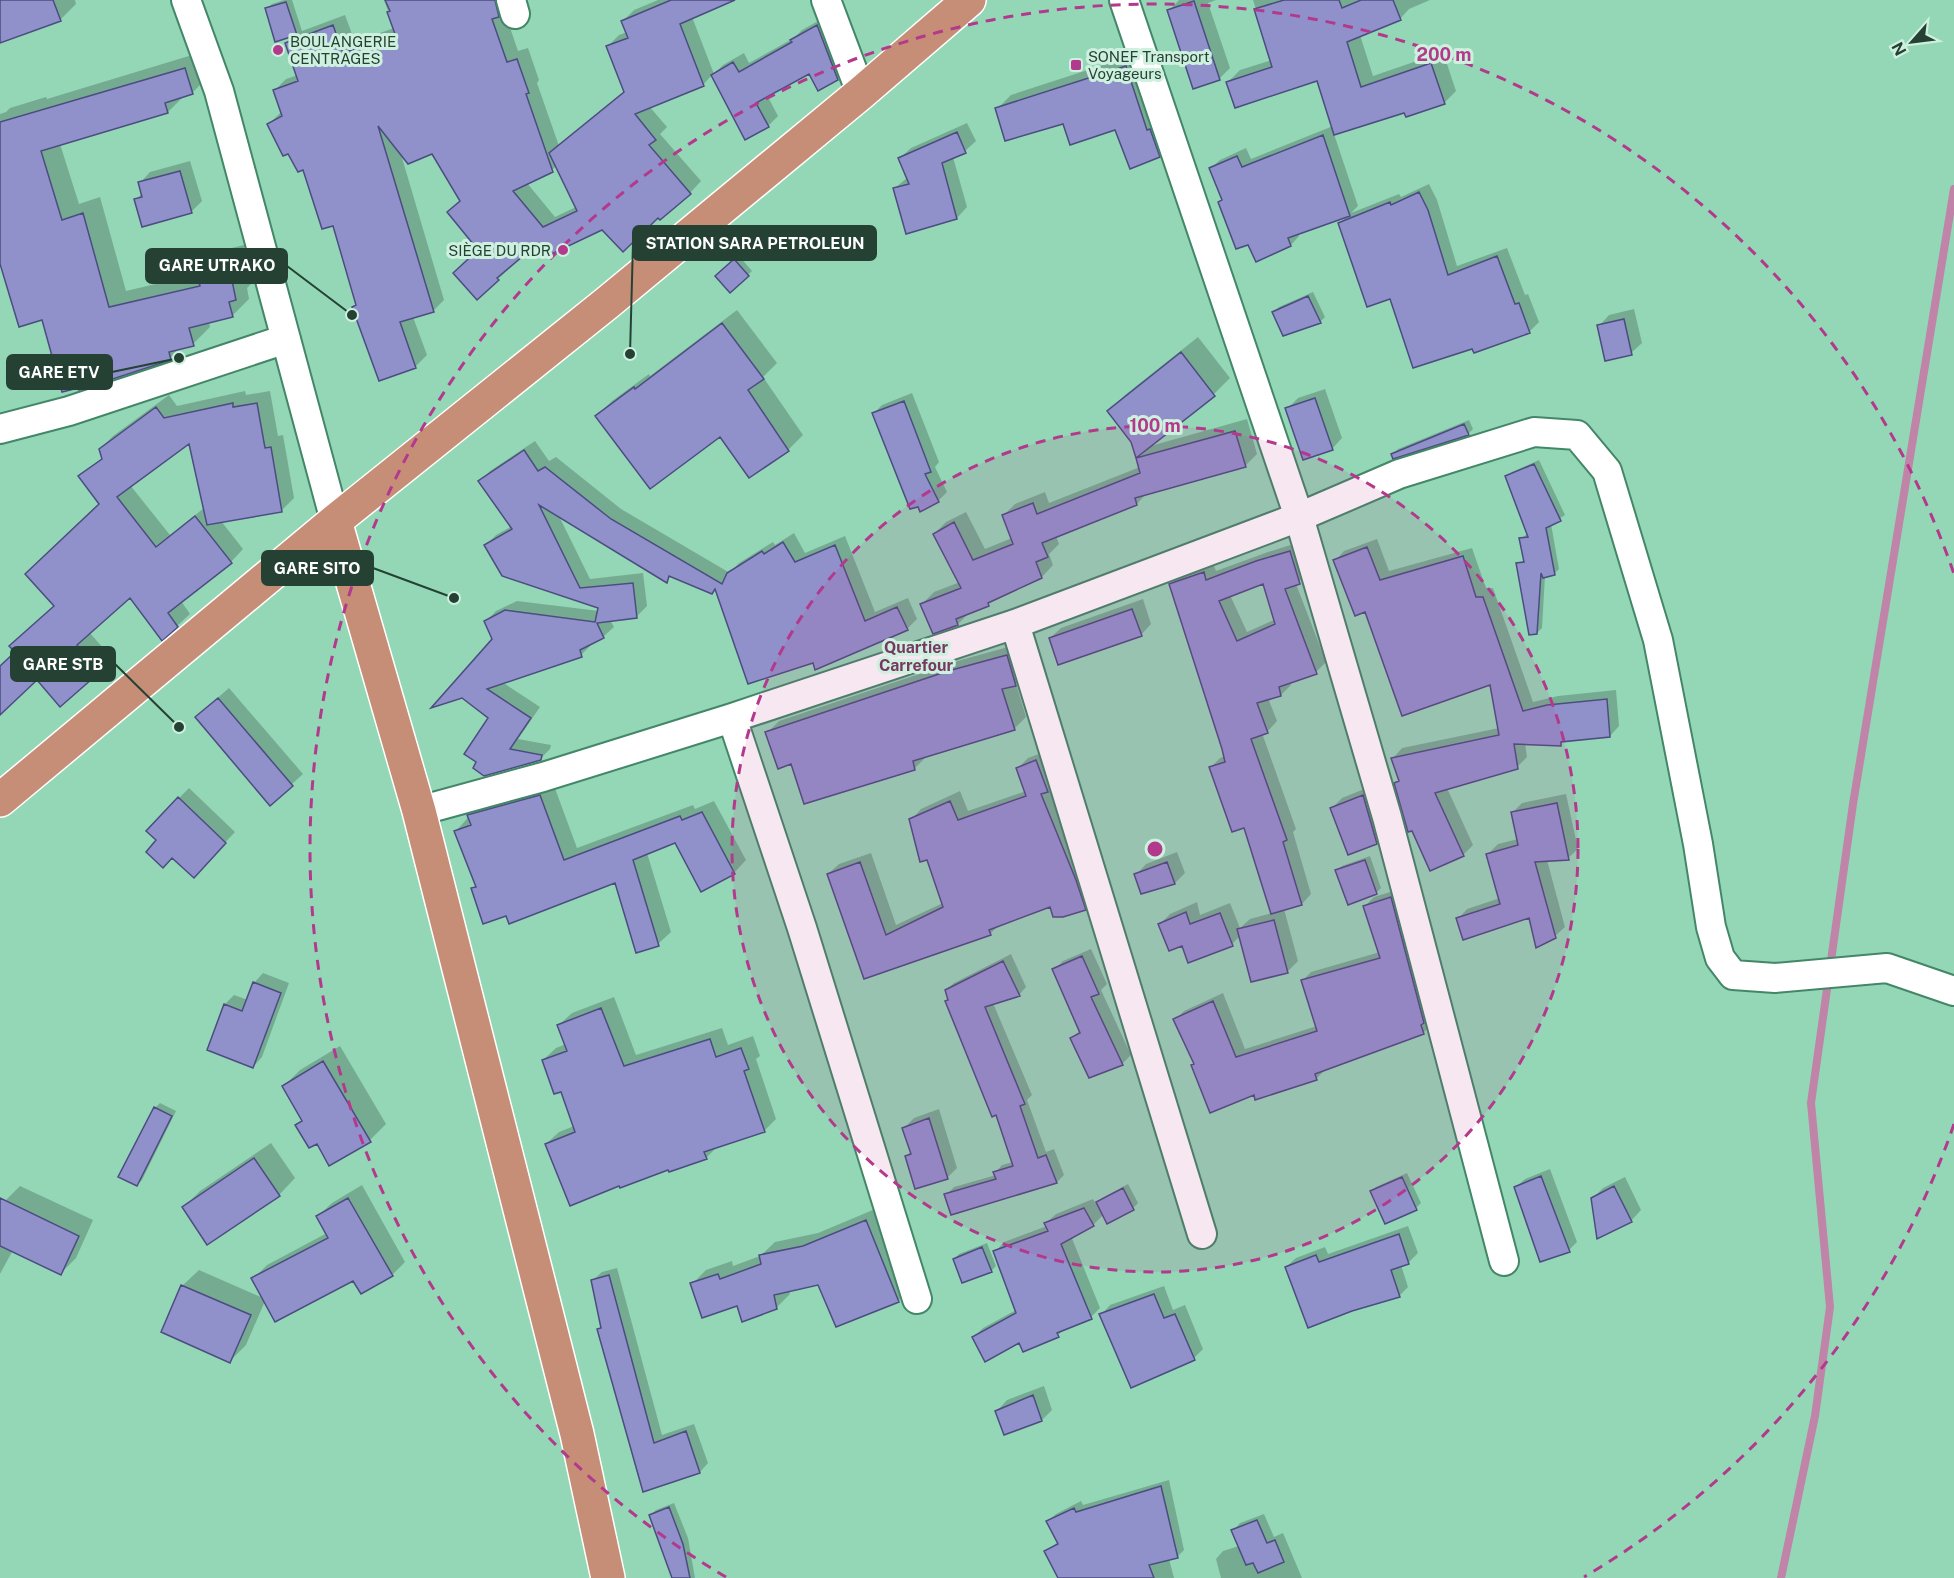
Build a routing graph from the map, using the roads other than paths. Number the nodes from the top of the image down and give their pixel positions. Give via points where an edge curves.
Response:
1 (186, 0) edge
2 (826, 0) edge
3 (969, 0) edge
4 (1124, 0) edge
5 (861, 93) junction
6 (286, 339) junction
7 (0, 429) edge
8 (1299, 517) junction
9 (335, 520) junction
10 (1015, 624) junction
11 (732, 718) junction
12 (0, 800) edge
13 (419, 811) junction
14 (1954, 991) edge
15 (1202, 1234) dead end
16 (1504, 1261) dead end
17 (917, 1299) dead end
18 (608, 1578) edge

1 - 6 street via 219,91
2 - 5 street
3 - 5 highway
4 - 8 street
5 - 9 highway
6 - 7 street via 69,411
6 - 9 street
8 - 10 street
8 - 14 street via 1399,474 1534,432 1577,435 1607,471 1658,640 1720,958 1733,975 1775,978 1887,968
8 - 16 street via 1387,817
9 - 12 highway
9 - 13 highway
10 - 11 street
10 - 15 street
11 - 13 street
11 - 17 street
13 - 18 highway via 577,1434

